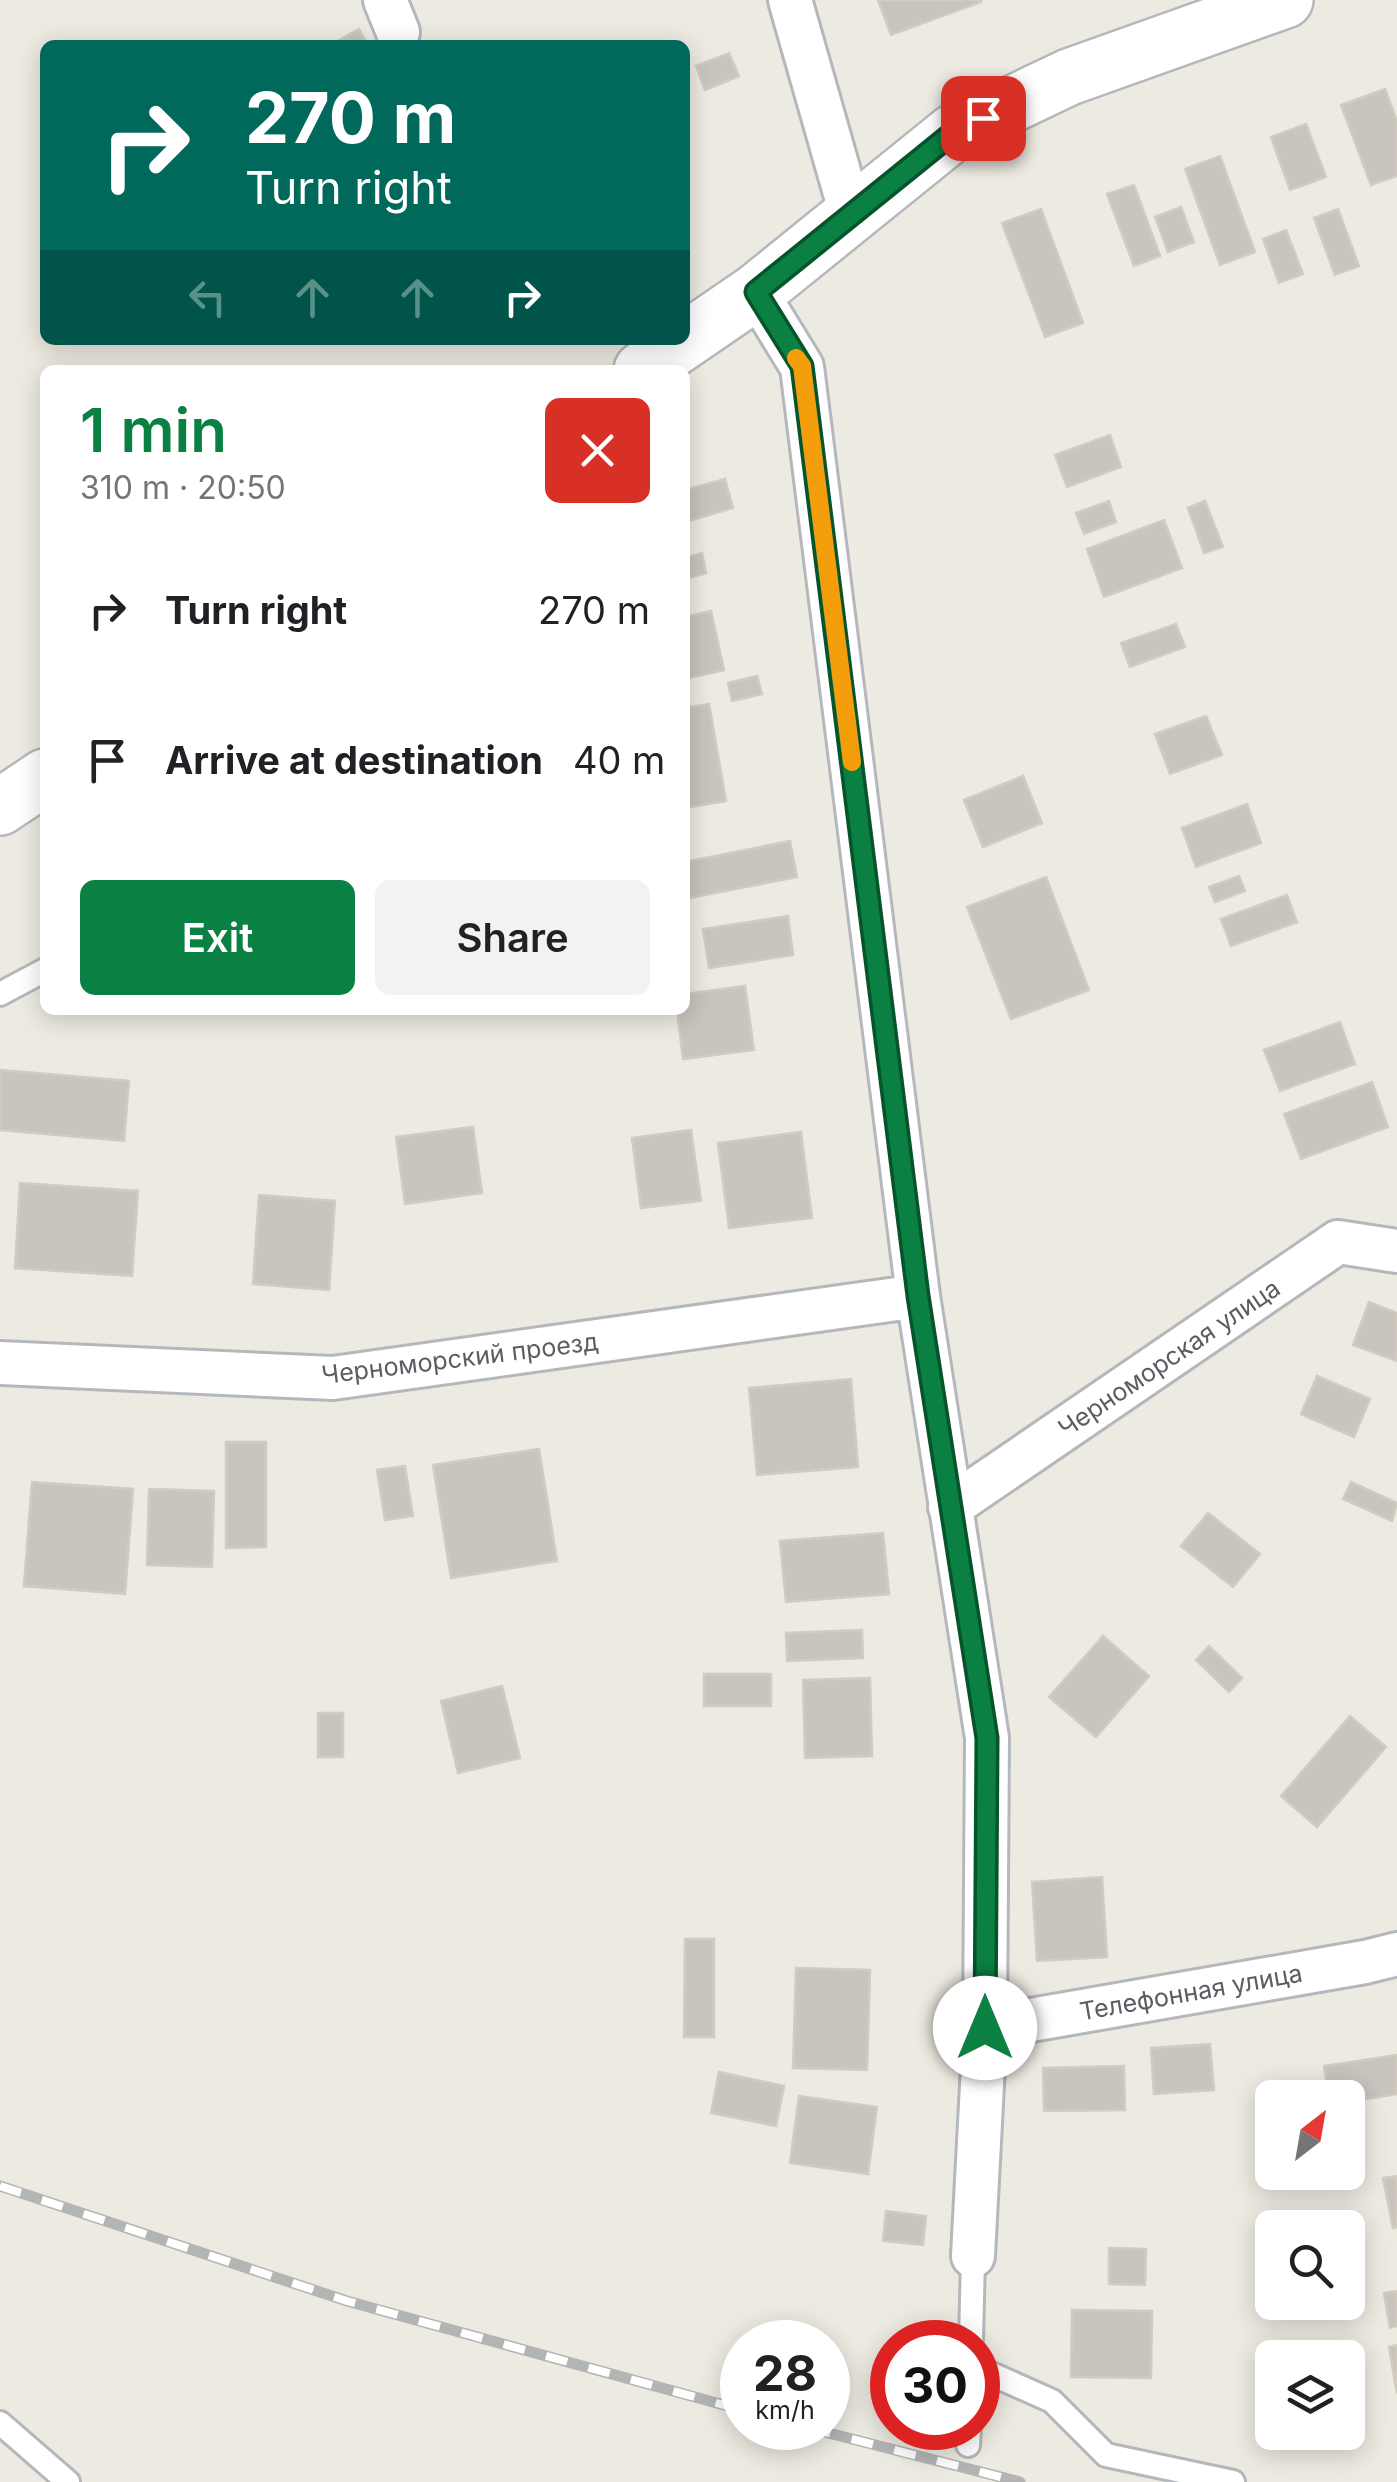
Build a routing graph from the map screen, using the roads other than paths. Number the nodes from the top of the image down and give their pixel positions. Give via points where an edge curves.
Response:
1 (790, 0) edge
2 (1285, 0) edge
3 (851, 214) junction
4 (756, 292) junction
5 (690, 337) edge
6 (679, 345) edge
7 (649, 365) edge
8 (40, 780) edge
9 (0, 807) edge
10 (40, 973) edge
11 (0, 994) edge
12 (1397, 1251) edge
13 (918, 1296) junction
14 (0, 1364) edge
15 (950, 1507) junction
16 (1397, 1954) edge
17 (985, 2028) junction
18 (972, 2256) joint
19 (971, 2320) edge
20 (1000, 2378) edge
21 (0, 2423) edge
22 (68, 2482) edge
23 (1233, 2482) edge

1 - 3 street
2 - 3 street via 1069,77 954,132
3 - 4 street
4 - 5 street
4 - 13 street via 802,366
6 - 7 street
8 - 9 street
10 - 11 lane
12 - 15 street, Черноморская улица via 1338,1242
13 - 14 street, Черноморский проезд via 333,1378
13 - 15 street
15 - 17 street via 987,1738
16 - 17 street, Телефонная улица
17 - 18 street
18 - 19 lane
20 - 23 lane via 1052,2402 1106,2454
21 - 22 lane

